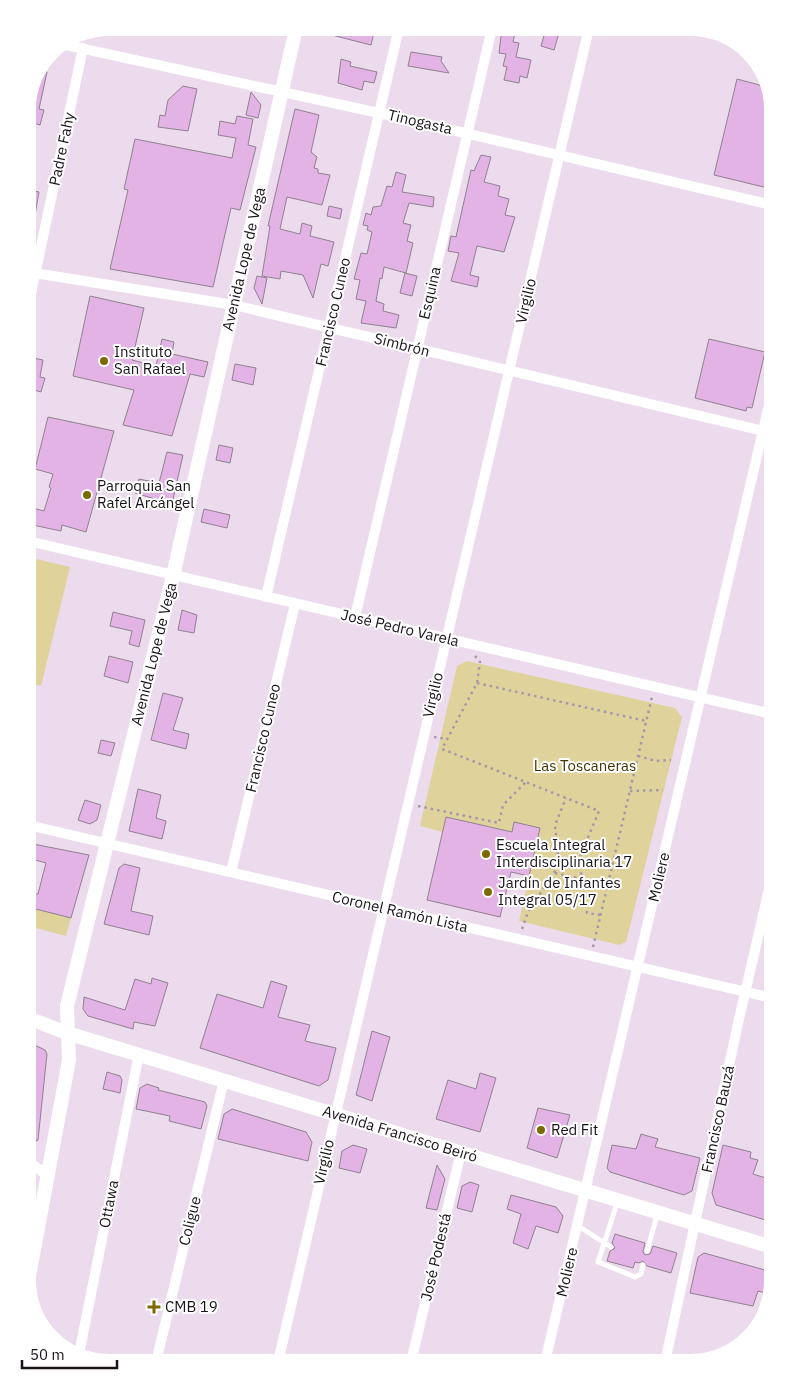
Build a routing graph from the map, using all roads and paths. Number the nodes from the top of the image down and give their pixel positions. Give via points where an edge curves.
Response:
1 (294, 36) edge
2 (397, 36) edge
3 (490, 36) edge
4 (587, 36) edge
5 (74, 46) edge
6 (83, 48) junction
7 (281, 92) junction
8 (379, 113) junction
9 (468, 133) junction
10 (560, 155) junction
11 (764, 203) edge
12 (36, 254) edge
13 (36, 273) edge
14 (234, 305) junction
15 (329, 327) junction
16 (418, 349) junction
17 (509, 372) junction
18 (764, 431) edge
19 (764, 448) edge
20 (36, 543) edge
21 (173, 576) junction
22 (266, 596) junction
23 (295, 604) junction
24 (354, 617) junction
25 (446, 639) junction
26 (463, 642) junction
27 (478, 682) junction
28 (654, 686) junction
29 (701, 698) junction
30 (764, 712) edge
31 (646, 720) junction
32 (638, 756) junction
33 (671, 760) dead end
34 (526, 782) junction
35 (663, 790) dead end
36 (630, 791) junction
37 (566, 798) junction
38 (408, 803) junction
39 (36, 827) edge
40 (107, 844) junction
41 (231, 872) junction
42 (554, 873) junction
43 (582, 879) junction
44 (384, 908) junction
45 (764, 912) edge
46 (600, 916) junction
47 (520, 940) junction
48 (591, 956) junction
49 (638, 966) junction
50 (746, 992) junction
51 (764, 996) edge
52 (36, 1021) edge
53 (67, 1033) junction
54 (139, 1054) junction
55 (224, 1080) junction
56 (335, 1114) junction
57 (461, 1152) junction
58 (36, 1167) edge
59 (48, 1176) junction
60 (587, 1190) junction
61 (618, 1200) junction
62 (658, 1212) junction
63 (696, 1224) junction
64 (578, 1226) junction
65 (36, 1240) edge
66 (603, 1244) junction
67 (764, 1245) edge
68 (611, 1246) dead end
69 (647, 1252) dead end
70 (643, 1265) dead end
71 (80, 1347) edge
72 (158, 1354) edge
73 (280, 1354) edge
74 (413, 1354) edge
75 (547, 1354) edge
76 (667, 1354) edge

1 - 7 main road, Avenida Lope de Vega
2 - 8 street, Francisco Cuneo
3 - 9 street, Esquina
4 - 10 street, Virgilio
5 - 6 street, Tinogasta
6 - 7 street, Tinogasta
6 - 12 street, Padre Fahy
7 - 8 street, Tinogasta
7 - 14 main road, Avenida Lope de Vega
8 - 9 street, Tinogasta
8 - 15 street, Francisco Cuneo
9 - 10 street, Tinogasta
9 - 16 street, Esquina
10 - 11 street, Tinogasta
10 - 17 street, Virgilio
13 - 14 street, Simbrón
14 - 15 street, Simbrón
14 - 21 main road, Avenida Lope de Vega
15 - 16 street, Simbrón
15 - 22 street, Francisco Cuneo
16 - 17 street, Simbrón
16 - 24 street, Esquina
17 - 18 street, Simbrón
17 - 25 street, Virgilio
19 - 29 street, Moliere
20 - 21 street, José Pedro Varela
21 - 22 street, José Pedro Varela
21 - 40 main road, Avenida Lope de Vega
22 - 23 street, José Pedro Varela
23 - 24 street, José Pedro Varela
23 - 41 street, Francisco Cuneo
24 - 25 street, José Pedro Varela
25 - 26 street, José Pedro Varela
25 - 38 street, Virgilio
26 - 27 path via 480,662
26 - 28 street, José Pedro Varela
27 - 31 path
27 - 34 path via 442,749
28 - 29 street, José Pedro Varela
28 - 31 path
29 - 30 street, José Pedro Varela
29 - 49 street, Moliere
31 - 32 path
32 - 33 path via 656,761
32 - 36 path
34 - 37 path
34 - 38 path via 503,805 498,824
35 - 36 path
36 - 46 path
37 - 42 path via 555,826 560,859
37 - 43 path via 600,811 579,859
38 - 44 street, Virgilio
39 - 40 street, Coronel Ramón Lista
40 - 41 street, Coronel Ramón Lista
40 - 53 main road, Avenida Lope de Vega via 67,1006
41 - 44 street, Coronel Ramón Lista
42 - 43 path
42 - 47 path via 528,912
43 - 46 path via 587,913
44 - 47 street, Coronel Ramón Lista
44 - 56 street, Virgilio
45 - 50 street, Francisco Bauzá
46 - 48 path
47 - 48 street, Coronel Ramón Lista
48 - 49 street, Coronel Ramón Lista
49 - 50 street, Coronel Ramón Lista
49 - 60 street, Moliere
50 - 51 street, Coronel Ramón Lista
50 - 63 street, Francisco Bauzá
52 - 53 main road, Avenida Francisco Beiró
53 - 54 main road, Avenida Francisco Beiró
53 - 59 main road, Avenida Lope de Vega via 69,1060
54 - 55 main road, Avenida Francisco Beiró
54 - 71 street, Ottawa
55 - 56 main road, Avenida Francisco Beiró
55 - 72 street, Coligue
56 - 57 main road, Avenida Francisco Beiró
56 - 73 street, Virgilio
57 - 60 main road, Avenida Francisco Beiró
57 - 74 street, José Podestá
58 - 59 street
59 - 65 main road, Avenida Lope de Vega
60 - 61 main road, Avenida Francisco Beiró
60 - 64 street, Moliere
61 - 62 main road, Avenida Francisco Beiró
61 - 66 lane
62 - 63 main road, Avenida Francisco Beiró
62 - 69 lane
63 - 67 main road, Avenida Francisco Beiró
63 - 76 street, Francisco Bauzá
64 - 66 lane
64 - 75 street, Moliere
66 - 68 lane
66 - 70 lane via 600,1264 635,1277 641,1274

